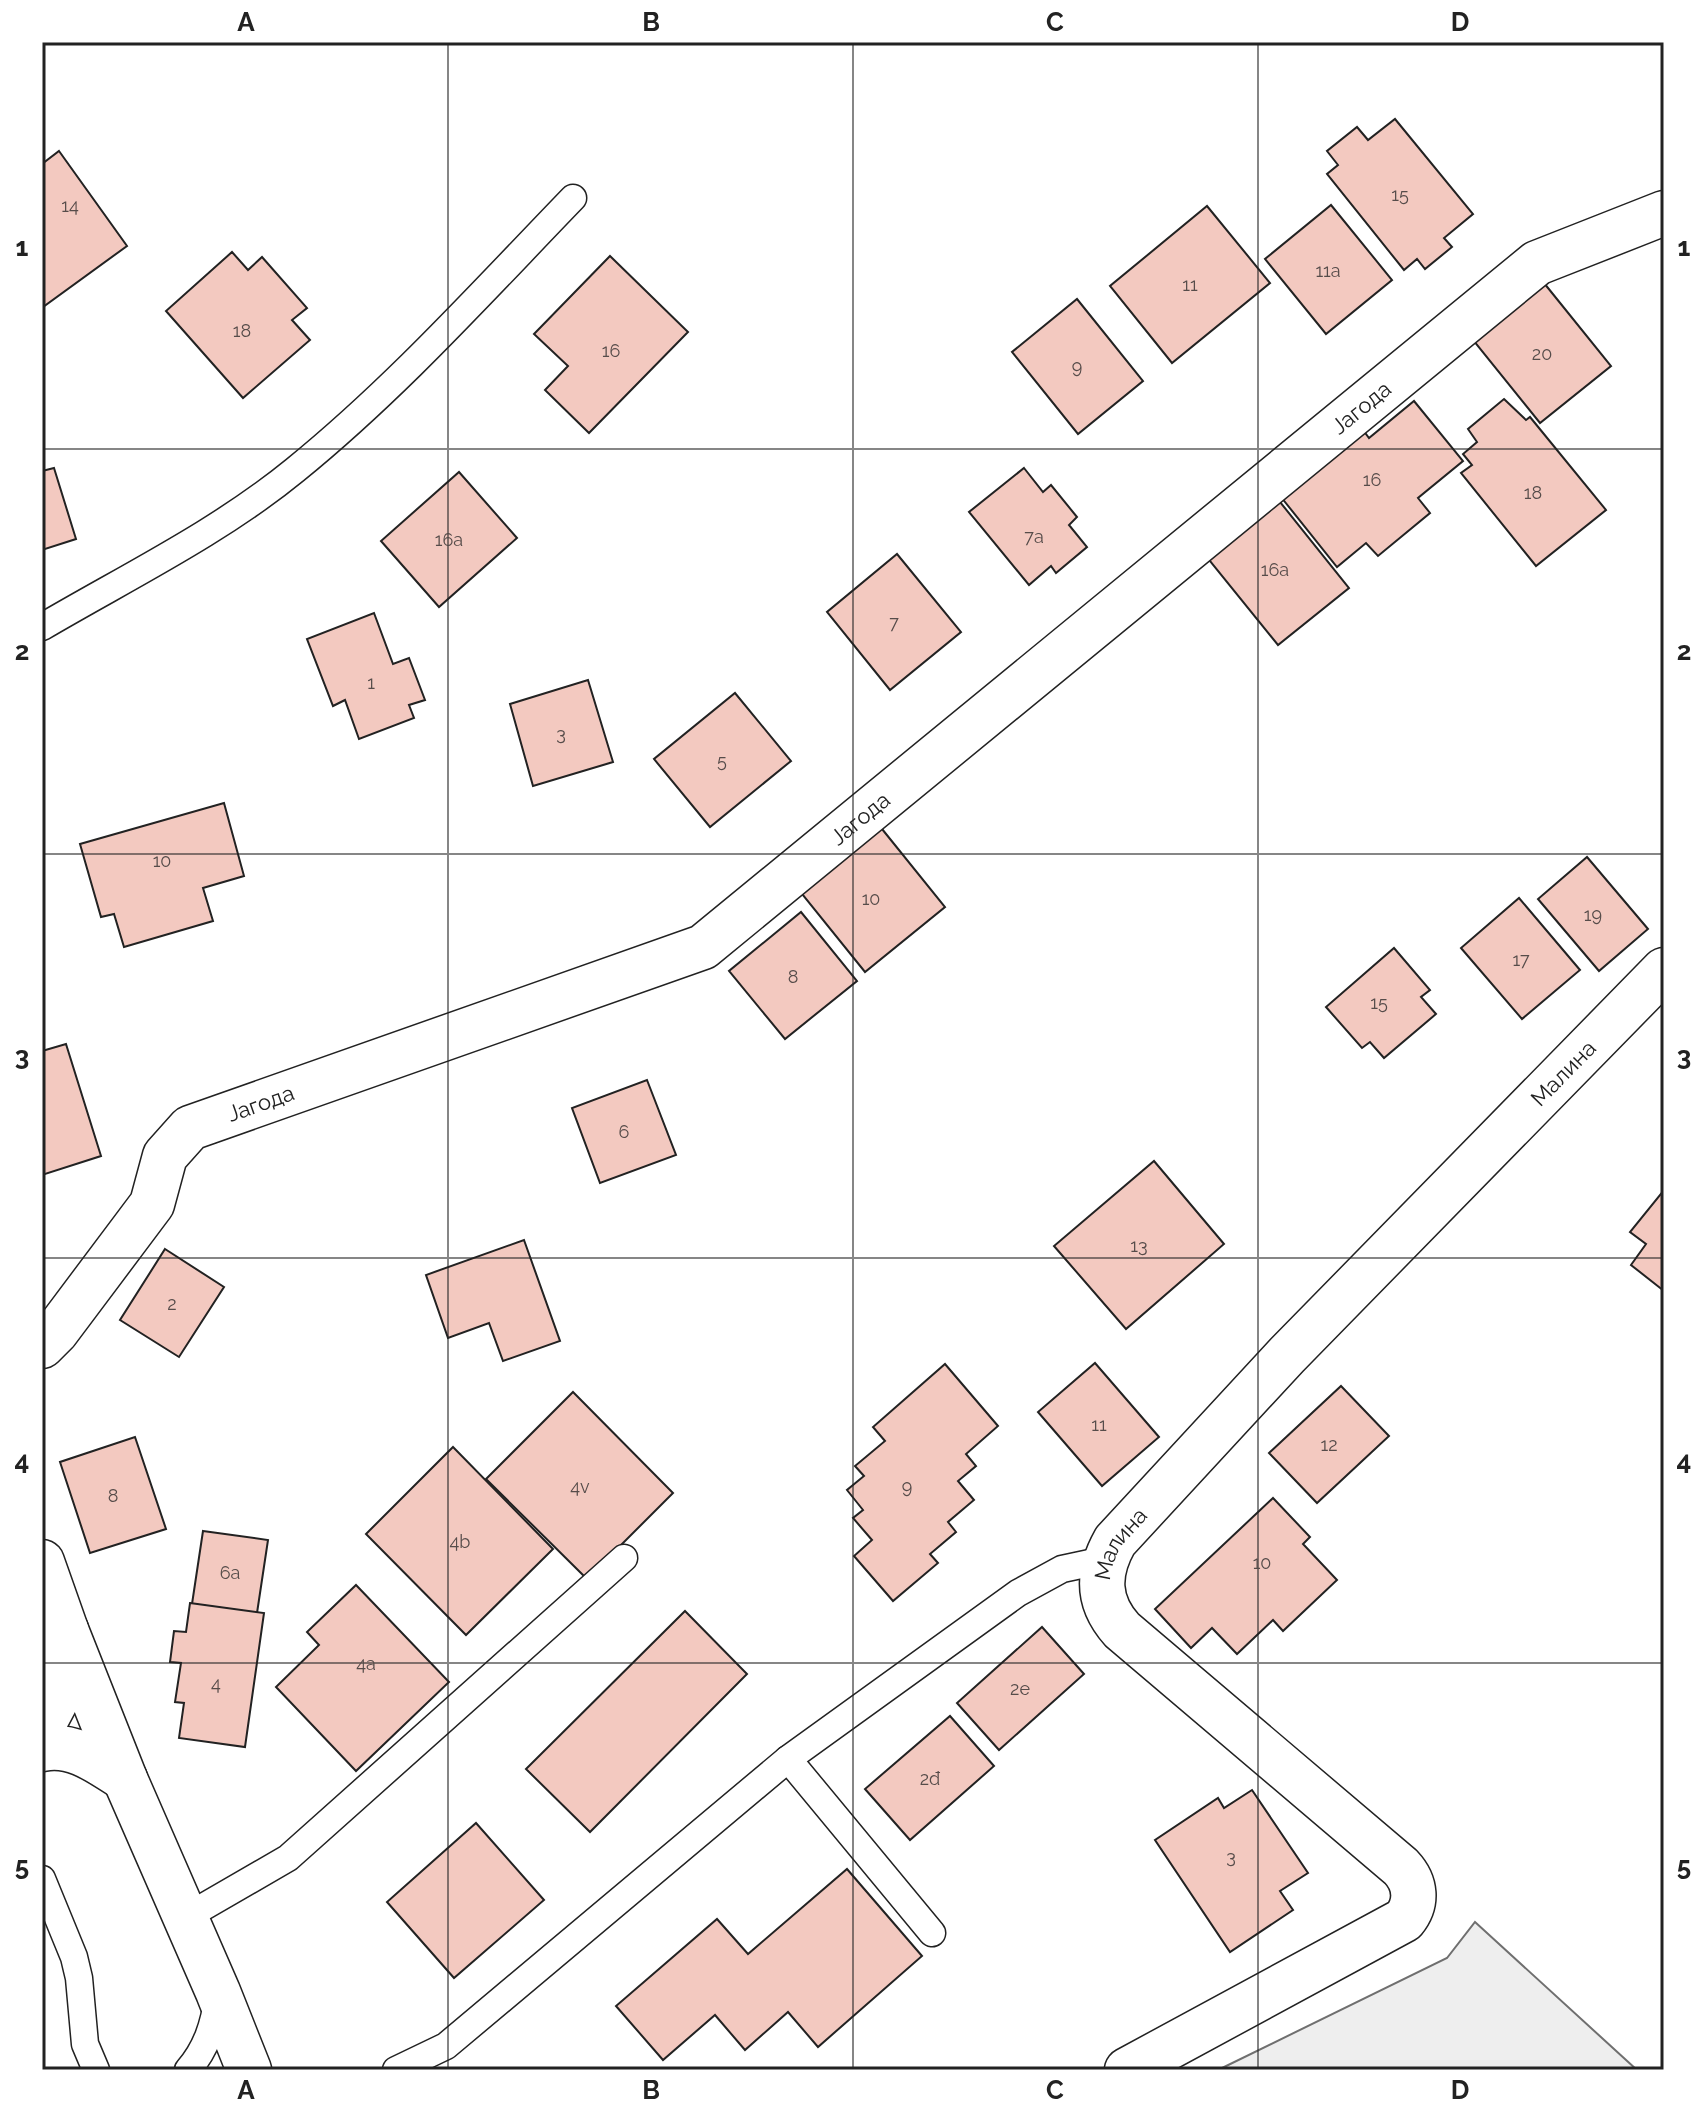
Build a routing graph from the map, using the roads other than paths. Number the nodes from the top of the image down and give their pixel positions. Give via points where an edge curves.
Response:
1 (573, 198) dead end
2 (1664, 213) edge
3 (42, 627) edge
4 (1664, 970) edge
5 (42, 1346) edge
6 (624, 1558) dead end
7 (1104, 1560) junction
8 (42, 1562) edge
9 (66, 1630) junction
10 (42, 1727) edge
11 (42, 1749) edge
12 (788, 1759) junction
13 (125, 1779) junction
14 (42, 1879) edge
15 (186, 1917) junction
16 (932, 1933) dead end
17 (218, 1992) junction
18 (96, 2070) edge
19 (188, 2070) edge
20 (249, 2070) edge
21 (396, 2070) edge
22 (1127, 2070) edge

1 - 3 lane via 420,358 295,470 215,528
2 - 5 street, Јагода via 1537,263 703,947 190,1128 165,1156 152,1204
4 - 7 street, Малина via 1287,1355 1115,1541
6 - 15 lane via 288,1858
7 - 12 lane via 1062,1569 1018,1593
7 - 22 street, Малина via 1104,1603 1122,1630 1401,1867 1412,1881 1414,1899 1404,1920
8 - 9 street
9 - 10 street via 66,1682
9 - 13 street
11 - 13 street via 85,1754
12 - 16 lane
12 - 21 lane via 446,2046
13 - 15 street
14 - 18 lane via 74,1957 85,2044
15 - 17 street
17 - 19 lane via 206,2043
17 - 20 street

